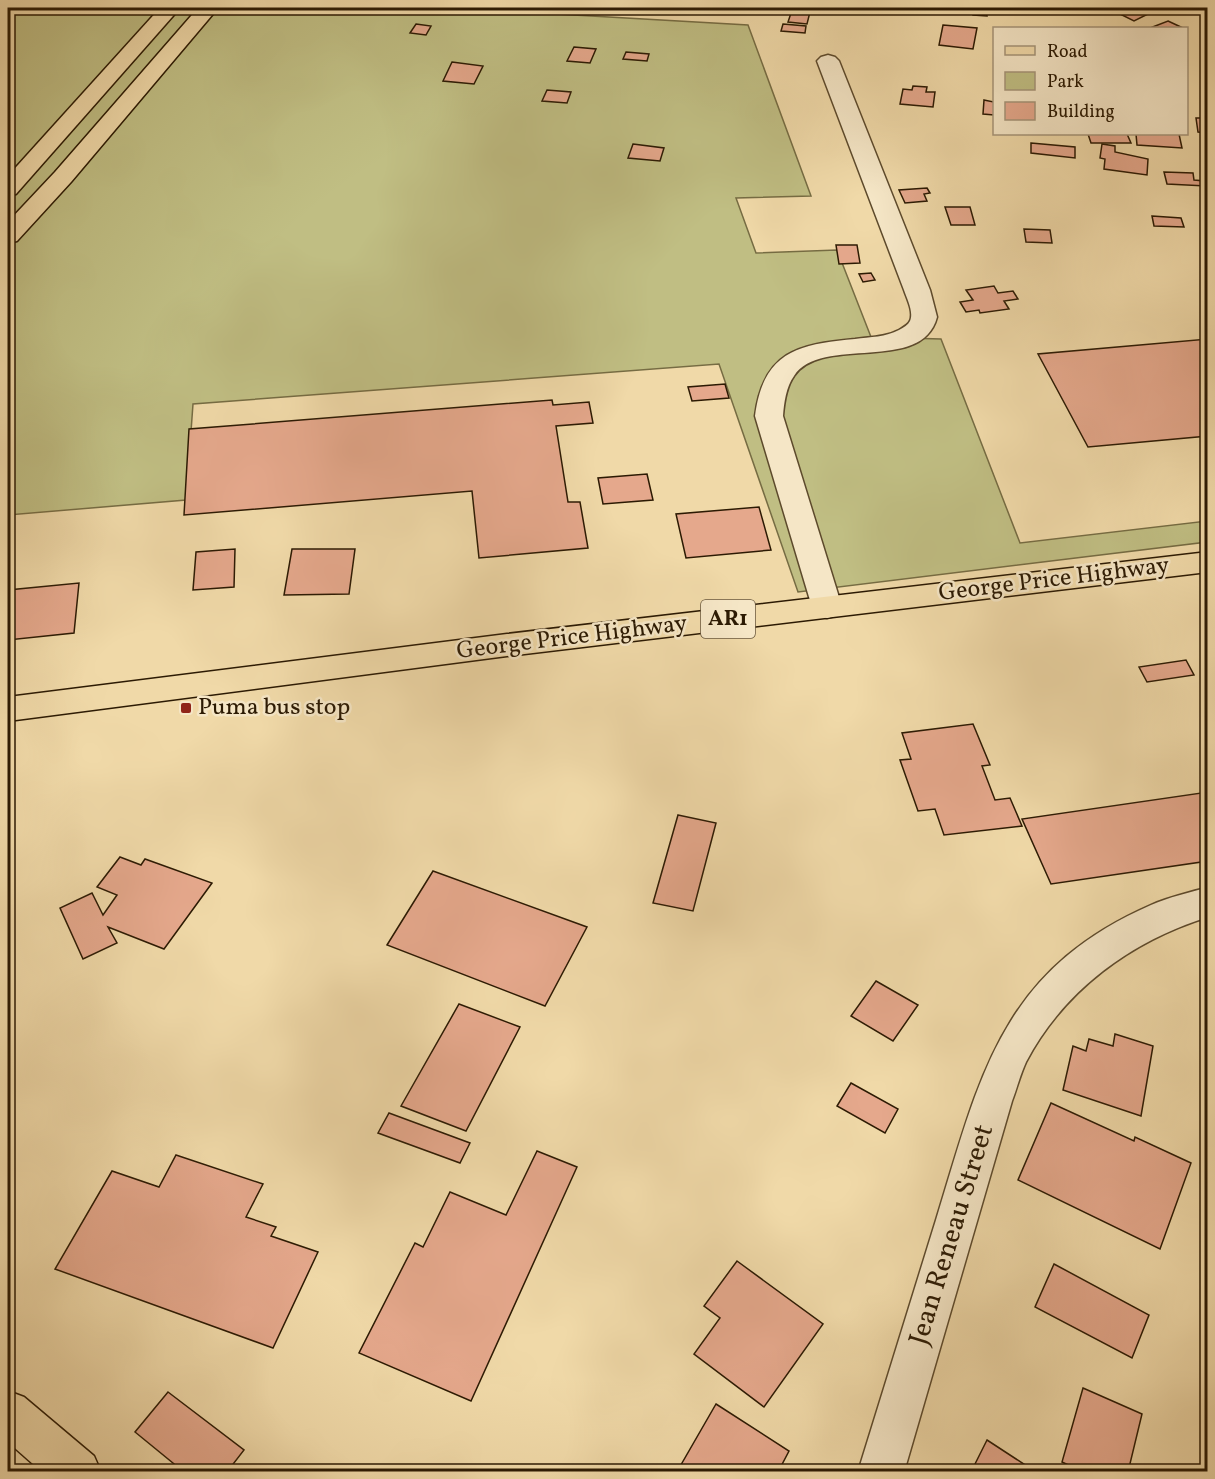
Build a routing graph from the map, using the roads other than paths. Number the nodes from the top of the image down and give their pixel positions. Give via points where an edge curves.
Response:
1 (170, 8) edge
2 (208, 8) edge
3 (828, 61) dead end
4 (8, 189) edge
5 (8, 236) edge
6 (1208, 562) edge
7 (827, 607) junction
8 (8, 709) edge
9 (1208, 902) edge
10 (8, 1413) edge
11 (78, 1472) edge
12 (881, 1472) edge

1 - 4 main road
2 - 5 main road
3 - 7 street via 923,306 923,319 917,330 902,340 820,350 798,357 781,373 771,397 769,416
6 - 7 main road, George Price Highway / AR1
7 - 8 main road, George Price Highway / AR1
9 - 12 street, Jean Reneau Street via 1165,915 1111,943 1074,973 1041,1008 1013,1050 992,1101
10 - 11 main road

